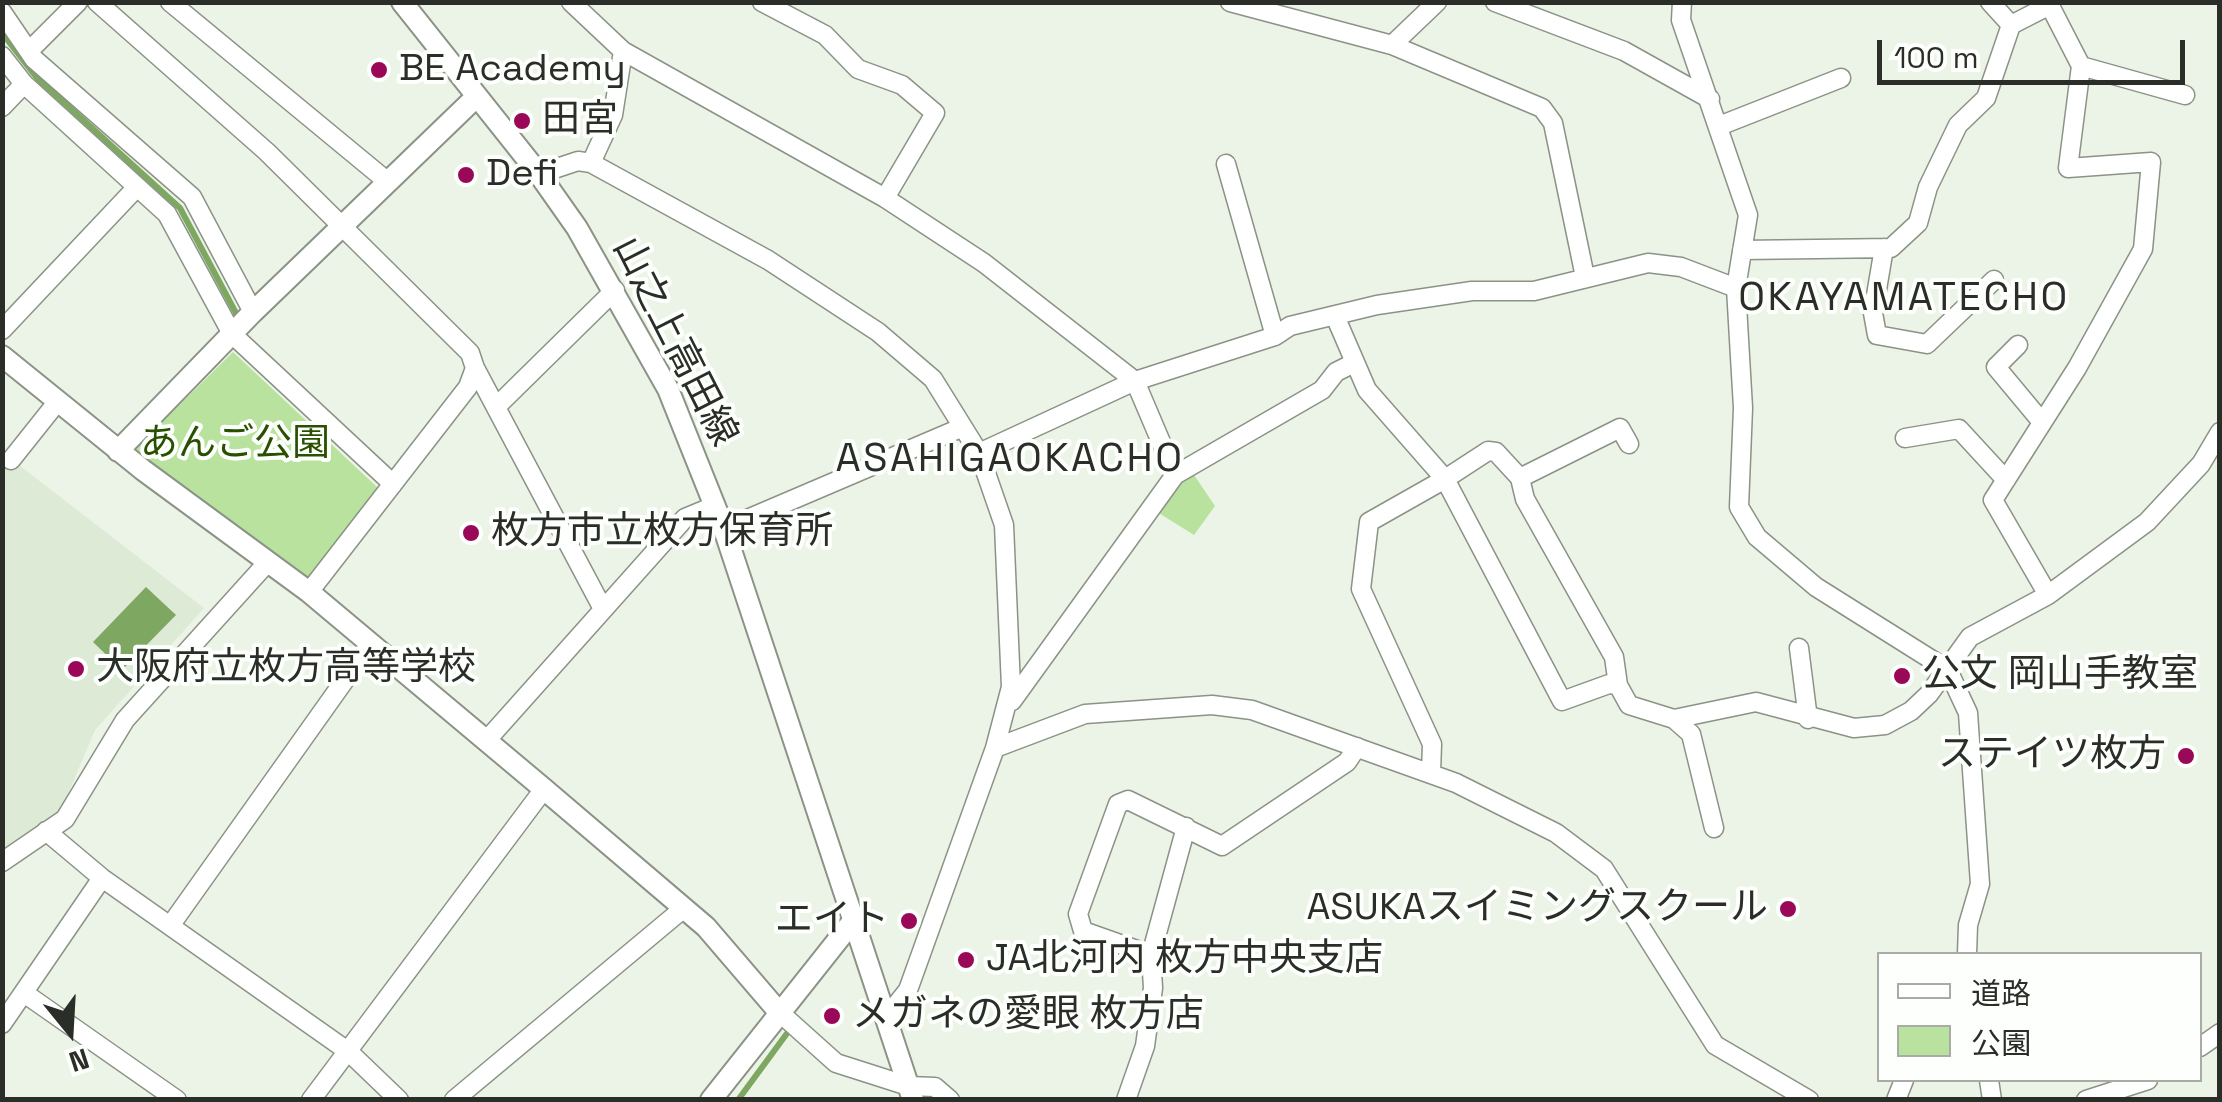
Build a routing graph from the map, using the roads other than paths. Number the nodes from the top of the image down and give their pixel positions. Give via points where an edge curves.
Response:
1 (78, 2) edge
2 (98, 2) edge
3 (170, 2) edge
4 (402, 2) edge
5 (571, 2) edge
6 (762, 2) edge
7 (1230, 2) edge
8 (1437, 2) edge
9 (1495, 2) edge
10 (1682, 2) edge
11 (1990, 2) edge
12 (2049, 4) edge
13 (2, 12) edge
14 (2010, 26) junction
15 (1392, 44) junction
16 (29, 51) junction
17 (623, 51) junction
18 (2, 56) edge
19 (2081, 66) junction
20 (1842, 78) dead end
21 (24, 84) junction
22 (2185, 95) dead end
23 (476, 97) junction
24 (1710, 99) junction
25 (2, 107) edge
26 (1719, 126) junction
27 (591, 164) junction
28 (1226, 164) dead end
29 (539, 174) junction
30 (388, 182) junction
31 (137, 187) junction
32 (886, 198) junction
33 (341, 228) junction
34 (1884, 248) junction
35 (1742, 250) junction
36 (1585, 277) junction
37 (1994, 280) dead end
38 (1736, 288) junction
39 (614, 290) junction
40 (253, 312) junction
41 (1335, 316) junction
42 (2, 330) edge
43 (232, 334) junction
44 (1275, 336) junction
45 (2018, 345) dead end
46 (2, 356) edge
47 (1352, 364) junction
48 (475, 368) junction
49 (1136, 381) junction
50 (58, 401) junction
51 (496, 407) junction
52 (2041, 420) junction
53 (963, 428) junction
54 (1620, 429) dead end
55 (2220, 432) edge
56 (1904, 438) dead end
57 (118, 451) junction
58 (979, 452) junction
59 (11, 460) dead end
60 (1174, 475) junction
61 (1520, 478) junction
62 (1444, 479) junction
63 (2006, 480) junction
64 (393, 484) junction
65 (714, 506) junction
66 (724, 529) junction
67 (266, 564) junction
68 (309, 592) junction
69 (2048, 595) junction
70 (603, 609) junction
71 (369, 646) junction
72 (1798, 648) dead end
73 (1948, 670) junction
74 (1618, 686) junction
75 (1005, 710) junction
76 (1674, 719) junction
77 (1808, 719) junction
78 (486, 741) junction
79 (1357, 747) junction
80 (995, 748) junction
81 (1430, 773) junction
82 (544, 790) junction
83 (1186, 827) junction
84 (1714, 828) dead end
85 (46, 832) junction
86 (2, 862) edge
87 (102, 878) junction
88 (684, 908) junction
89 (853, 921) junction
90 (170, 926) junction
91 (1967, 952) edge
92 (1152, 955) junction
93 (24, 994) junction
94 (778, 1010) junction
95 (884, 1019) junction
96 (2, 1024) edge
97 (349, 1052) junction
98 (2142, 1082) edge
99 (910, 1093) edge
100 (1806, 1099) edge
101 (177, 1100) edge
102 (311, 1100) edge
103 (400, 1100) edge
104 (454, 1100) edge
105 (710, 1100) edge
106 (950, 1100) edge
107 (1126, 1100) edge
108 (2086, 1100) edge

1 - 16 street
2 - 33 street via 268,152
3 - 30 street
4 - 23 street, 山之上高田線
5 - 17 street
6 - 32 street via 824,35 858,69 902,85 935,113
7 - 15 street
8 - 15 street
9 - 24 street via 1624,51
10 - 24 street via 1681,20
11 - 14 street
12 - 14 street
12 - 19 street
13 - 16 street
14 - 34 street via 1986,98 1958,125 1918,223
15 - 36 street via 1542,108 1554,123
16 - 40 street via 192,197
17 - 27 street via 613,115
17 - 32 street
18 - 21 street
19 - 22 street
19 - 52 street via 2068,168 2151,162 2143,249
20 - 26 street
21 - 25 street
21 - 31 street
23 - 29 street, 山之上高田線
23 - 30 street
24 - 26 street
26 - 35 street via 1748,215
27 - 29 street via 578,160
27 - 53 street via 768,260 878,332 933,380
28 - 44 street
29 - 39 street, 山之上高田線
30 - 33 street
31 - 42 street
31 - 43 street via 166,214
32 - 49 street via 984,263
33 - 40 street
33 - 48 street via 470,352
34 - 35 street
34 - 37 street via 1873,313 1878,335 1927,344
35 - 38 street
36 - 38 street via 1648,263 1681,267
36 - 41 street via 1534,291 1472,291
38 - 73 street via 1743,408 1739,507 1757,537 1816,587
39 - 51 street
39 - 65 street, 山之上高田線 via 668,388
40 - 43 street
41 - 44 street
41 - 47 street
43 - 57 street
43 - 64 street
44 - 49 street
45 - 52 street via 1996,367
46 - 50 street
47 - 60 street via 1322,390
47 - 62 street
48 - 51 street
48 - 64 street via 468,387
49 - 58 street
49 - 60 street
50 - 57 street
50 - 59 street
51 - 70 street
52 - 63 street
53 - 58 street
53 - 66 street
54 - 61 street
55 - 69 street via 2201,464 2147,522
56 - 63 street via 1959,429
57 - 67 street
58 - 75 street via 1004,524 1012,686
60 - 75 street
61 - 62 street via 1488,451
61 - 74 street via 1614,657
62 - 74 street via 1562,700
62 - 81 street via 1369,522 1361,589 1432,744
63 - 69 street via 1994,500
64 - 68 street
65 - 66 street, 山之上高田線
65 - 70 street via 685,518
66 - 89 street, 山之上高田線
67 - 68 street
67 - 85 street via 124,720 64,818
68 - 71 street
69 - 73 street via 1970,637
70 - 78 street
71 - 78 street
71 - 90 street
72 - 77 street
73 - 77 street via 1911,711 1885,725 1854,728
73 - 91 street via 1970,732 1980,884
74 - 76 street via 1640,711
75 - 80 street
76 - 77 street via 1756,702
76 - 84 street via 1691,734
78 - 82 street
79 - 80 street via 1252,710 1169,705 1085,714
79 - 81 street
79 - 83 street via 1347,762 1222,846
80 - 95 street via 908,990
81 - 100 street via 1556,833 1604,870 1715,1045
82 - 88 street
82 - 97 street
83 - 92 street
83 - 92 street via 1128,800 1118,804 1078,914 1083,931
85 - 86 street
85 - 87 street
87 - 90 street
87 - 93 street
88 - 94 street
88 - 104 street
89 - 94 street
89 - 95 street, 山之上高田線
90 - 97 street
92 - 107 street via 1145,1046
93 - 96 street
93 - 101 street
94 - 99 street via 836,1063
94 - 105 street
95 - 99 street, 山之上高田線
97 - 102 street
97 - 103 street
98 - 108 street
99 - 106 street via 936,1087

